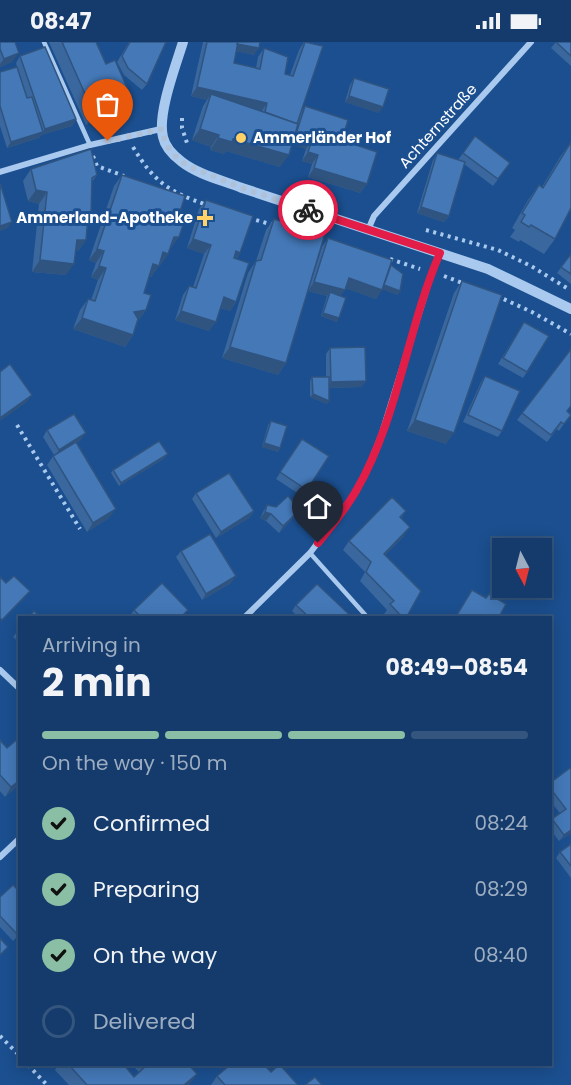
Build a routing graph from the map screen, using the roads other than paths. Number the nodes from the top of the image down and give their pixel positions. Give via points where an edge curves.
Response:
1 (44, 42) edge
2 (183, 42) edge
3 (531, 42) edge
4 (162, 129) junction
5 (90, 145) junction
6 (0, 172) edge
7 (368, 230) junction
8 (440, 253) junction
9 (571, 309) edge
10 (310, 553) junction
11 (246, 616) edge
12 (366, 616) edge
13 (0, 670) edge
14 (18, 687) edge
15 (18, 840) edge
16 (0, 857) edge

1 - 5 lane
2 - 4 street
3 - 7 street, Achternstraße via 374,216
4 - 5 street
4 - 7 street via 167,147 188,166
5 - 6 street
7 - 8 street
8 - 9 street via 511,279
8 - 10 street via 369,466 344,509
10 - 11 street
10 - 12 lane
13 - 14 street
15 - 16 street

